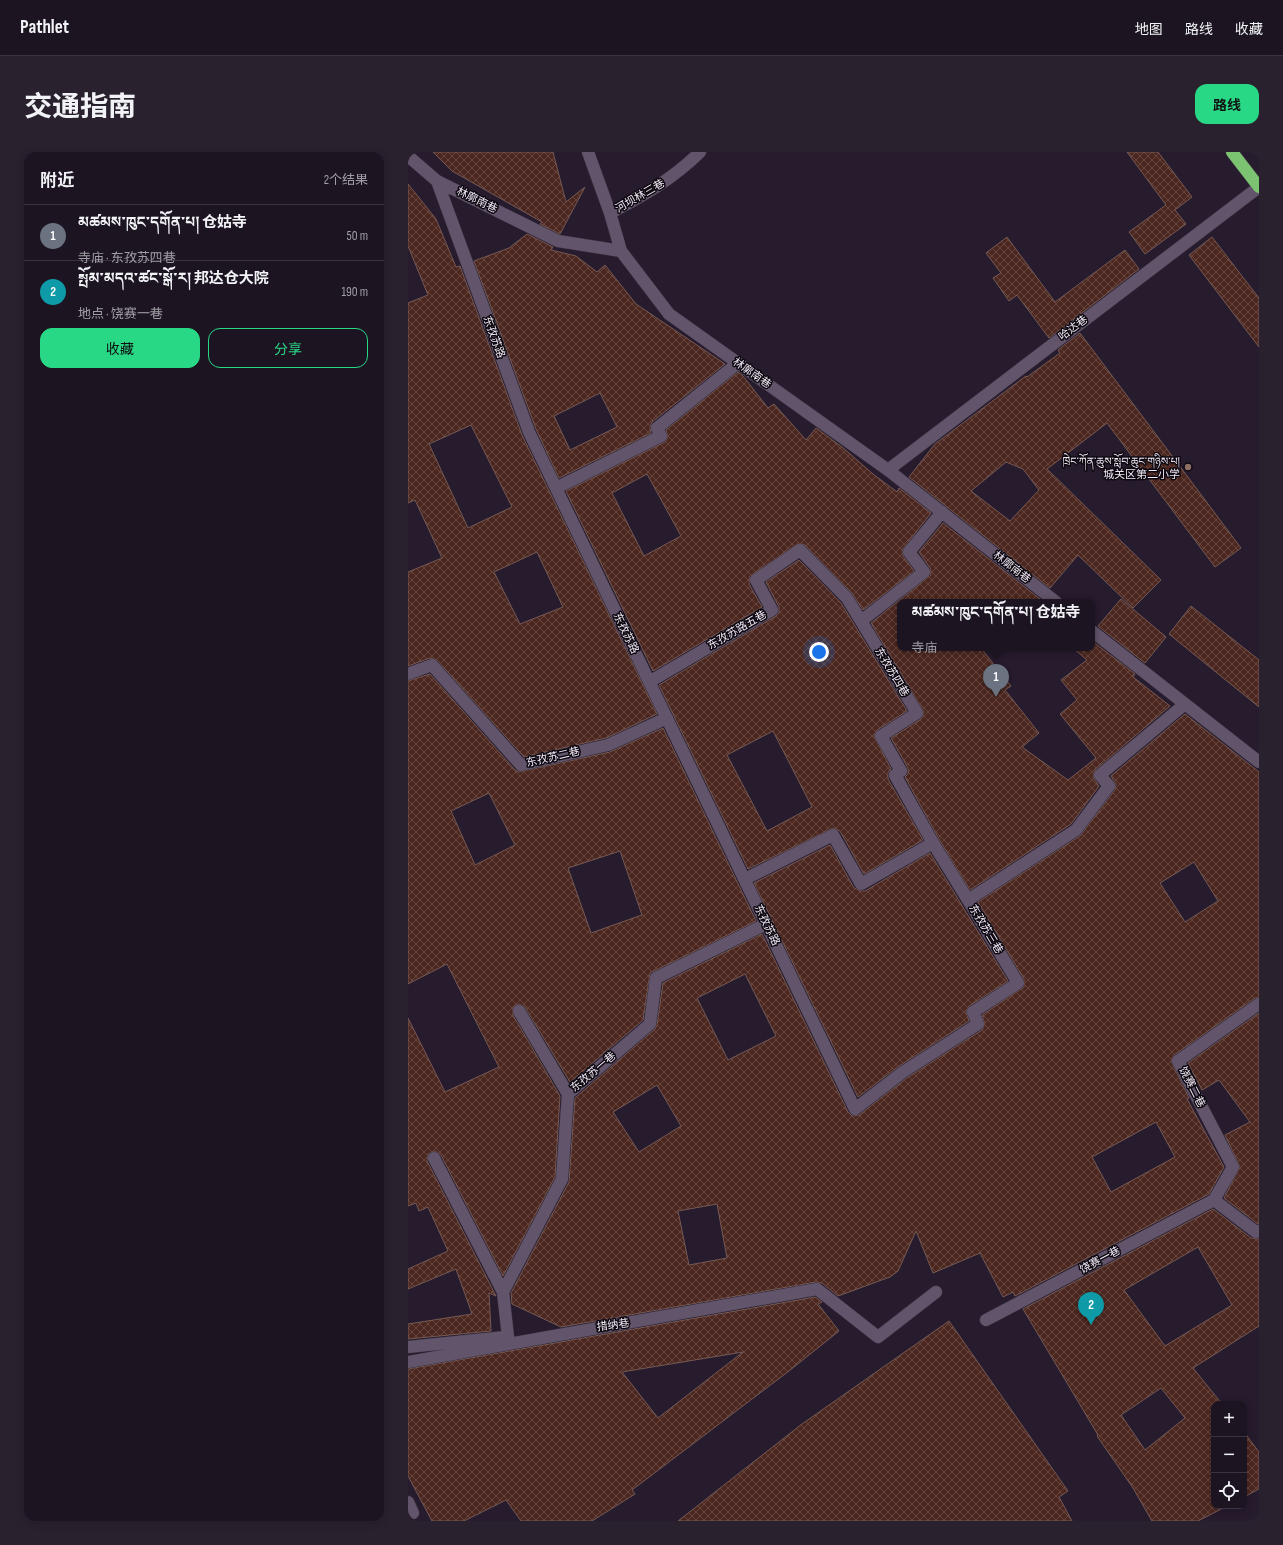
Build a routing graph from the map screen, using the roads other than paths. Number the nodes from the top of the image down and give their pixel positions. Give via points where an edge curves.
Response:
1 (588, 152) edge
2 (700, 152) edge
3 (1232, 152) edge
4 (408, 156) edge
5 (437, 181) junction
6 (1259, 187) edge
7 (610, 213) junction
8 (621, 251) junction
9 (738, 363) junction
10 (888, 470) junction
11 (556, 488) junction
12 (942, 512) junction
13 (1052, 599) edge
14 (861, 621) junction
15 (1095, 633) edge
16 (408, 674) edge
17 (649, 682) junction
18 (1185, 704) junction
19 (1174, 714) junction
20 (667, 718) junction
21 (1126, 749) dead end
22 (1259, 762) edge
23 (933, 843) junction
24 (745, 879) junction
25 (968, 900) junction
26 (766, 924) junction
27 (1259, 1004) edge
28 (519, 1011) dead end
29 (568, 1094) junction
30 (855, 1110) joint
31 (434, 1158) dead end
32 (1214, 1200) junction
33 (1259, 1231) edge
34 (503, 1292) junction
35 (936, 1292) dead end
36 (817, 1295) dead end
37 (986, 1320) dead end
38 (508, 1337) junction
39 (408, 1347) edge
40 (408, 1362) edge
41 (408, 1502) edge
42 (413, 1513) dead end

1 - 7 street
2 - 7 street, 河坝林三巷 via 645,195
3 - 6 highway
4 - 5 street, 东孜苏路
5 - 8 street, 林廓南巷 via 558,241
5 - 11 street, 东孜苏路 via 529,432
6 - 10 street, 哈达巷
7 - 8 street, 河坝林三巷
8 - 9 street, 林廓南巷 via 669,314
9 - 10 street, 林廓南巷
9 - 11 street via 657,428 661,436
10 - 12 street, 林廓南巷
11 - 17 street, 东孜苏路
12 - 13 street, 林廓南巷
12 - 14 street via 909,552 924,572
14 - 17 street, 东孜苏路五巷 via 847,598 800,550 756,580 772,610
14 - 23 street, 东孜苏四巷 via 917,713 881,736 901,771 895,776
15 - 18 street
16 - 20 street, 东孜苏二巷 via 432,665 521,765 608,745
17 - 20 street, 东孜苏路
18 - 19 street, 东孜苏三巷
18 - 22 street
19 - 21 street, 东孜苏三巷
19 - 25 street, 东孜苏三巷 via 1100,775 1109,786 1076,830
20 - 24 street, 东孜苏路
23 - 24 street via 861,884 833,835
23 - 25 street, 东孜苏四巷
24 - 26 street, 东孜苏路
25 - 30 street, 东孜苏三巷 via 1018,983 973,1012 978,1024 902,1072
26 - 29 street, 东孜苏一巷 via 656,978 650,1024
26 - 30 street, 东孜苏路
27 - 32 street, 饶赛二巷 via 1178,1061 1233,1168
28 - 29 street
29 - 34 street, 东孜苏一巷 via 562,1179
31 - 34 street
32 - 33 street via 1256,1232
32 - 37 street, 饶赛一巷
34 - 38 street
35 - 40 street via 878,1337 817,1290
36 - 38 street, 措纳巷 via 580,1330
38 - 39 street, 措纳巷
41 - 42 street

